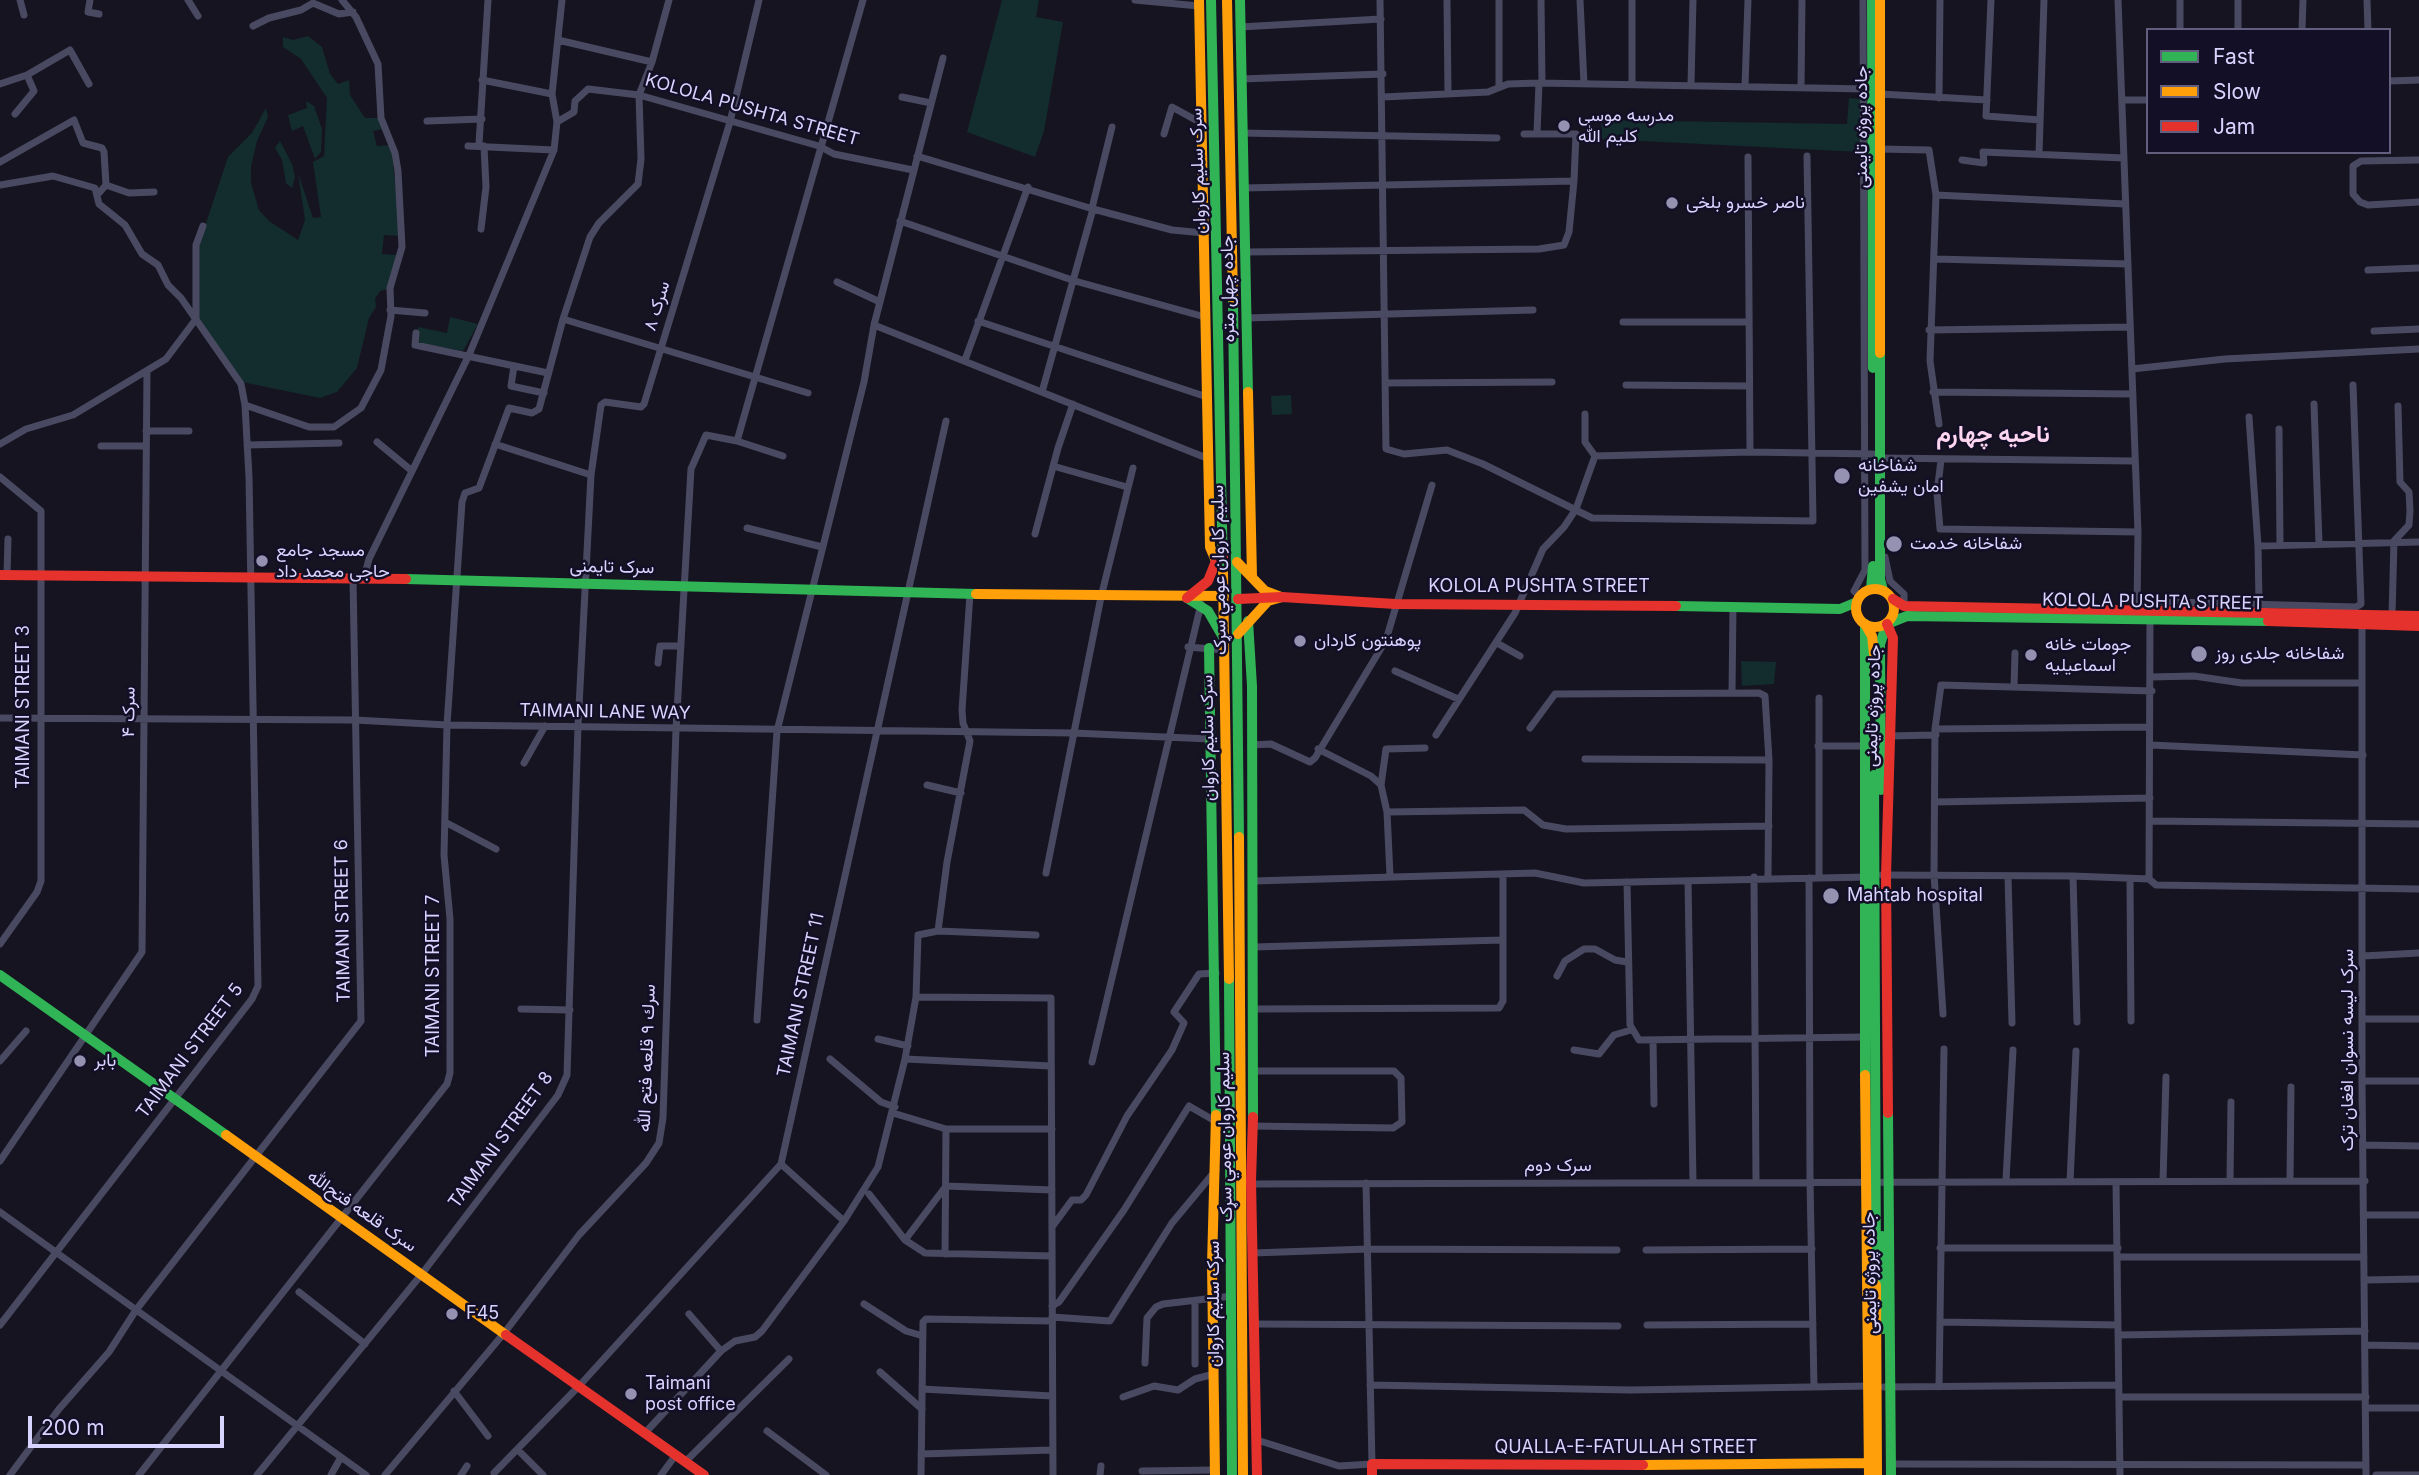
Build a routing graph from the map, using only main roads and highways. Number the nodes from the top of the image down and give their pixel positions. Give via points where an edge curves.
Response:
1 (1212, 0) edge
2 (1227, 0) edge
3 (1240, 0) edge
4 (1872, 0) edge
5 (1882, 0) edge
6 (1199, 3) edge
7 (1875, 53) junction
8 (1875, 92) junction
9 (1219, 281) junction
10 (1233, 281) junction
11 (1248, 452) junction
12 (1235, 453) junction
13 (1875, 456) junction
14 (1223, 510) junction
15 (1211, 511) junction
16 (1220, 560) junction
17 (1237, 562) junction
18 (4, 575) edge
19 (1252, 577) junction
20 (1871, 589) junction
21 (1883, 590) junction
22 (1224, 596) junction
23 (1282, 597) junction
24 (1187, 598) junction
25 (1238, 599) junction
26 (1859, 599) junction
27 (1892, 599) junction
28 (1840, 609) junction
29 (2419, 615) edge
30 (1248, 621) junction
31 (1862, 622) junction
32 (1888, 624) junction
33 (2419, 626) edge
34 (1238, 634) junction
35 (1224, 644) junction
36 (1244, 646) junction
37 (1209, 648) road end
38 (1252, 686) junction
39 (1238, 687) junction
40 (1876, 876) junction
41 (0, 975) edge
42 (1877, 1182) junction
43 (1247, 1187) junction
44 (1231, 1190) junction
45 (1880, 1386) junction
46 (1243, 1417) junction
47 (1256, 1417) junction
48 (1883, 1467) edge
49 (1372, 1470) edge
50 (1774, 1470) edge
51 (1215, 1473) edge
52 (704, 1475) edge
53 (1232, 1475) edge
54 (1243, 1475) edge
55 (1257, 1475) edge
56 (1869, 1475) edge
57 (1877, 1475) edge

1 - 9 main road, سرک سلیم کاروان
2 - 10 main road, سلیم کاروان عومي سړک
3 - 11 main road, جاده چهل متره
4 - 7 main road, جاده پروژه تایمنی
5 - 7 main road, جاده پروژه تایمنی
6 - 15 main road, جاده چهل متره
7 - 8 main road, جاده پروژه تایمنی
8 - 13 main road, جاده پروژه تایمنی via 1882,150
8 - 13 main road, جاده پروژه تایمنی via 1868,134
9 - 10 main road
9 - 14 main road, سرک سلیم کاروان
10 - 12 main road, سلیم کاروان عومي سړک
11 - 12 main road
11 - 19 main road, جاده چهل متره
12 - 17 main road, سلیم کاروان عومي سړک
13 - 20 main road, جاده پروژه تایمنی
13 - 21 main road, جاده پروژه تایمنی
14 - 15 main road
14 - 16 main road, سرک سلیم کاروان
15 - 16 main road, جاده چهل متره via 1210,547
16 - 22 main road, سرک سلیم کاروان
16 - 24 main road via 1208,581
17 - 19 main road
17 - 25 main road, سلیم کاروان عومي سړک
18 - 24 main road, سرک تایمنی
19 - 23 main road via 1265,591
20 - 21 main road
20 - 26 main road
21 - 27 main road
22 - 24 main road, سرک تایمنی
22 - 35 main road, سرک سلیم کاروان
23 - 25 main road, KOLOLA PUSHTA STREET
23 - 28 main road, KOLOLA PUSHTA STREET via 1395,604
23 - 30 main road via 1268,601
24 - 35 main road via 1201,604
25 - 34 main road, سلیم کاروان عومي سړک
26 - 28 main road
26 - 31 main road
27 - 29 main road via 1904,606 2137,605
27 - 32 main road via 1895,611
28 - 31 main road
30 - 34 main road
30 - 36 main road
31 - 32 main road via 1877,627
31 - 40 main road, جاده پروژه تایمنی via 1874,646 1869,747
32 - 33 main road, KOLOLA PUSHTA STREET via 1907,616
32 - 40 main road, جاده پروژه تایمنی via 1880,644 1886,736
34 - 36 main road, سلیم کاروان عومي سړک
35 - 44 main road, سرک سلیم کاروان
36 - 38 main road
36 - 39 main road, سلیم کاروان عومي سړک
37 - 51 main road via 1216,973
38 - 39 main road
38 - 43 main road via 1255,1071
39 - 43 main road, سلیم کاروان عومي سړک
40 - 42 main road, جاده پروژه تایمنی
40 - 42 main road, جاده پروژه تایمنی via 1865,1037
41 - 52 main road, سرک قلعه فتح‌الله
42 - 45 main road, جاده پروژه تایمنی
42 - 45 main road, جاده پروژه تایمنی via 1865,1309
43 - 44 main road
43 - 46 main road, سلیم کاروان عومي سړک
43 - 47 main road
44 - 53 main road, سرک سلیم کاروان
45 - 48 main road, جاده پروژه تایمنی
45 - 48 main road, جاده پروژه تایمنی
46 - 47 main road
46 - 54 main road, سلیم کاروان عومي سړک
47 - 55 main road
48 - 50 main road, QUALLA-E-FATULLAH STREET
48 - 56 main road, جاده پروژه تایمنی
48 - 57 main road, جاده پروژه تایمنی
49 - 50 main road, QUALLA-E-FATULLAH STREET

